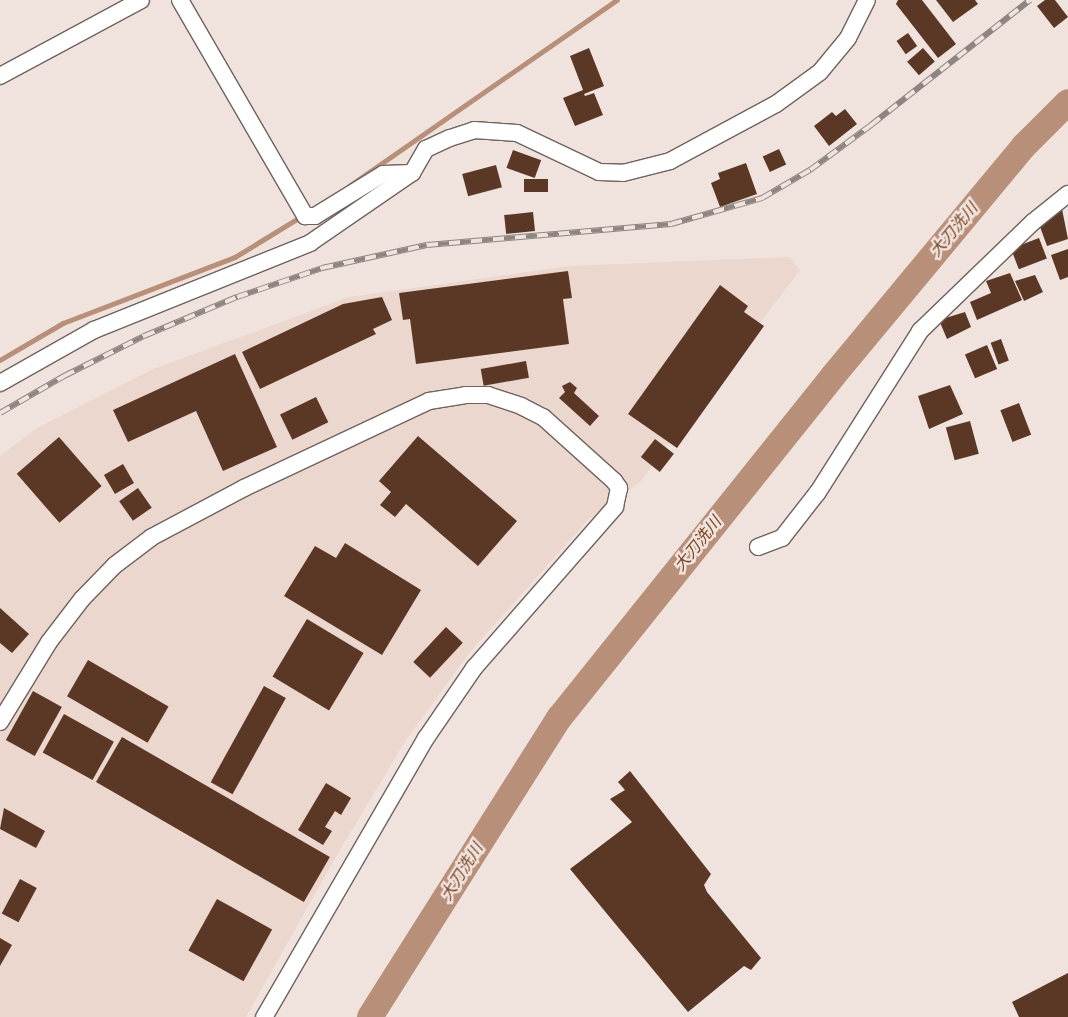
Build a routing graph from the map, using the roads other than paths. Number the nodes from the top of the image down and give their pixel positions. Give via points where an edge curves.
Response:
1 (141, 0) edge
2 (180, 0) edge
3 (867, 0) edge
4 (0, 76) edge
5 (412, 173) junction
6 (1068, 194) edge
7 (0, 383) edge
8 (758, 547) dead end
9 (0, 722) edge
10 (264, 1017) edge

1 - 4 street
2 - 5 street via 305,216 315,216 383,174
3 - 5 street via 844,44 820,72 776,104 670,160 623,173 599,172 517,133 474,130 426,149
5 - 7 street via 310,243 94,330
6 - 8 street via 1033,222 920,332 818,492 782,538
9 - 10 street via 49,642 82,599 115,565 152,537 244,488 429,401 466,395 488,396 522,406 543,417 614,481 619,488 615,507 474,668 426,738

